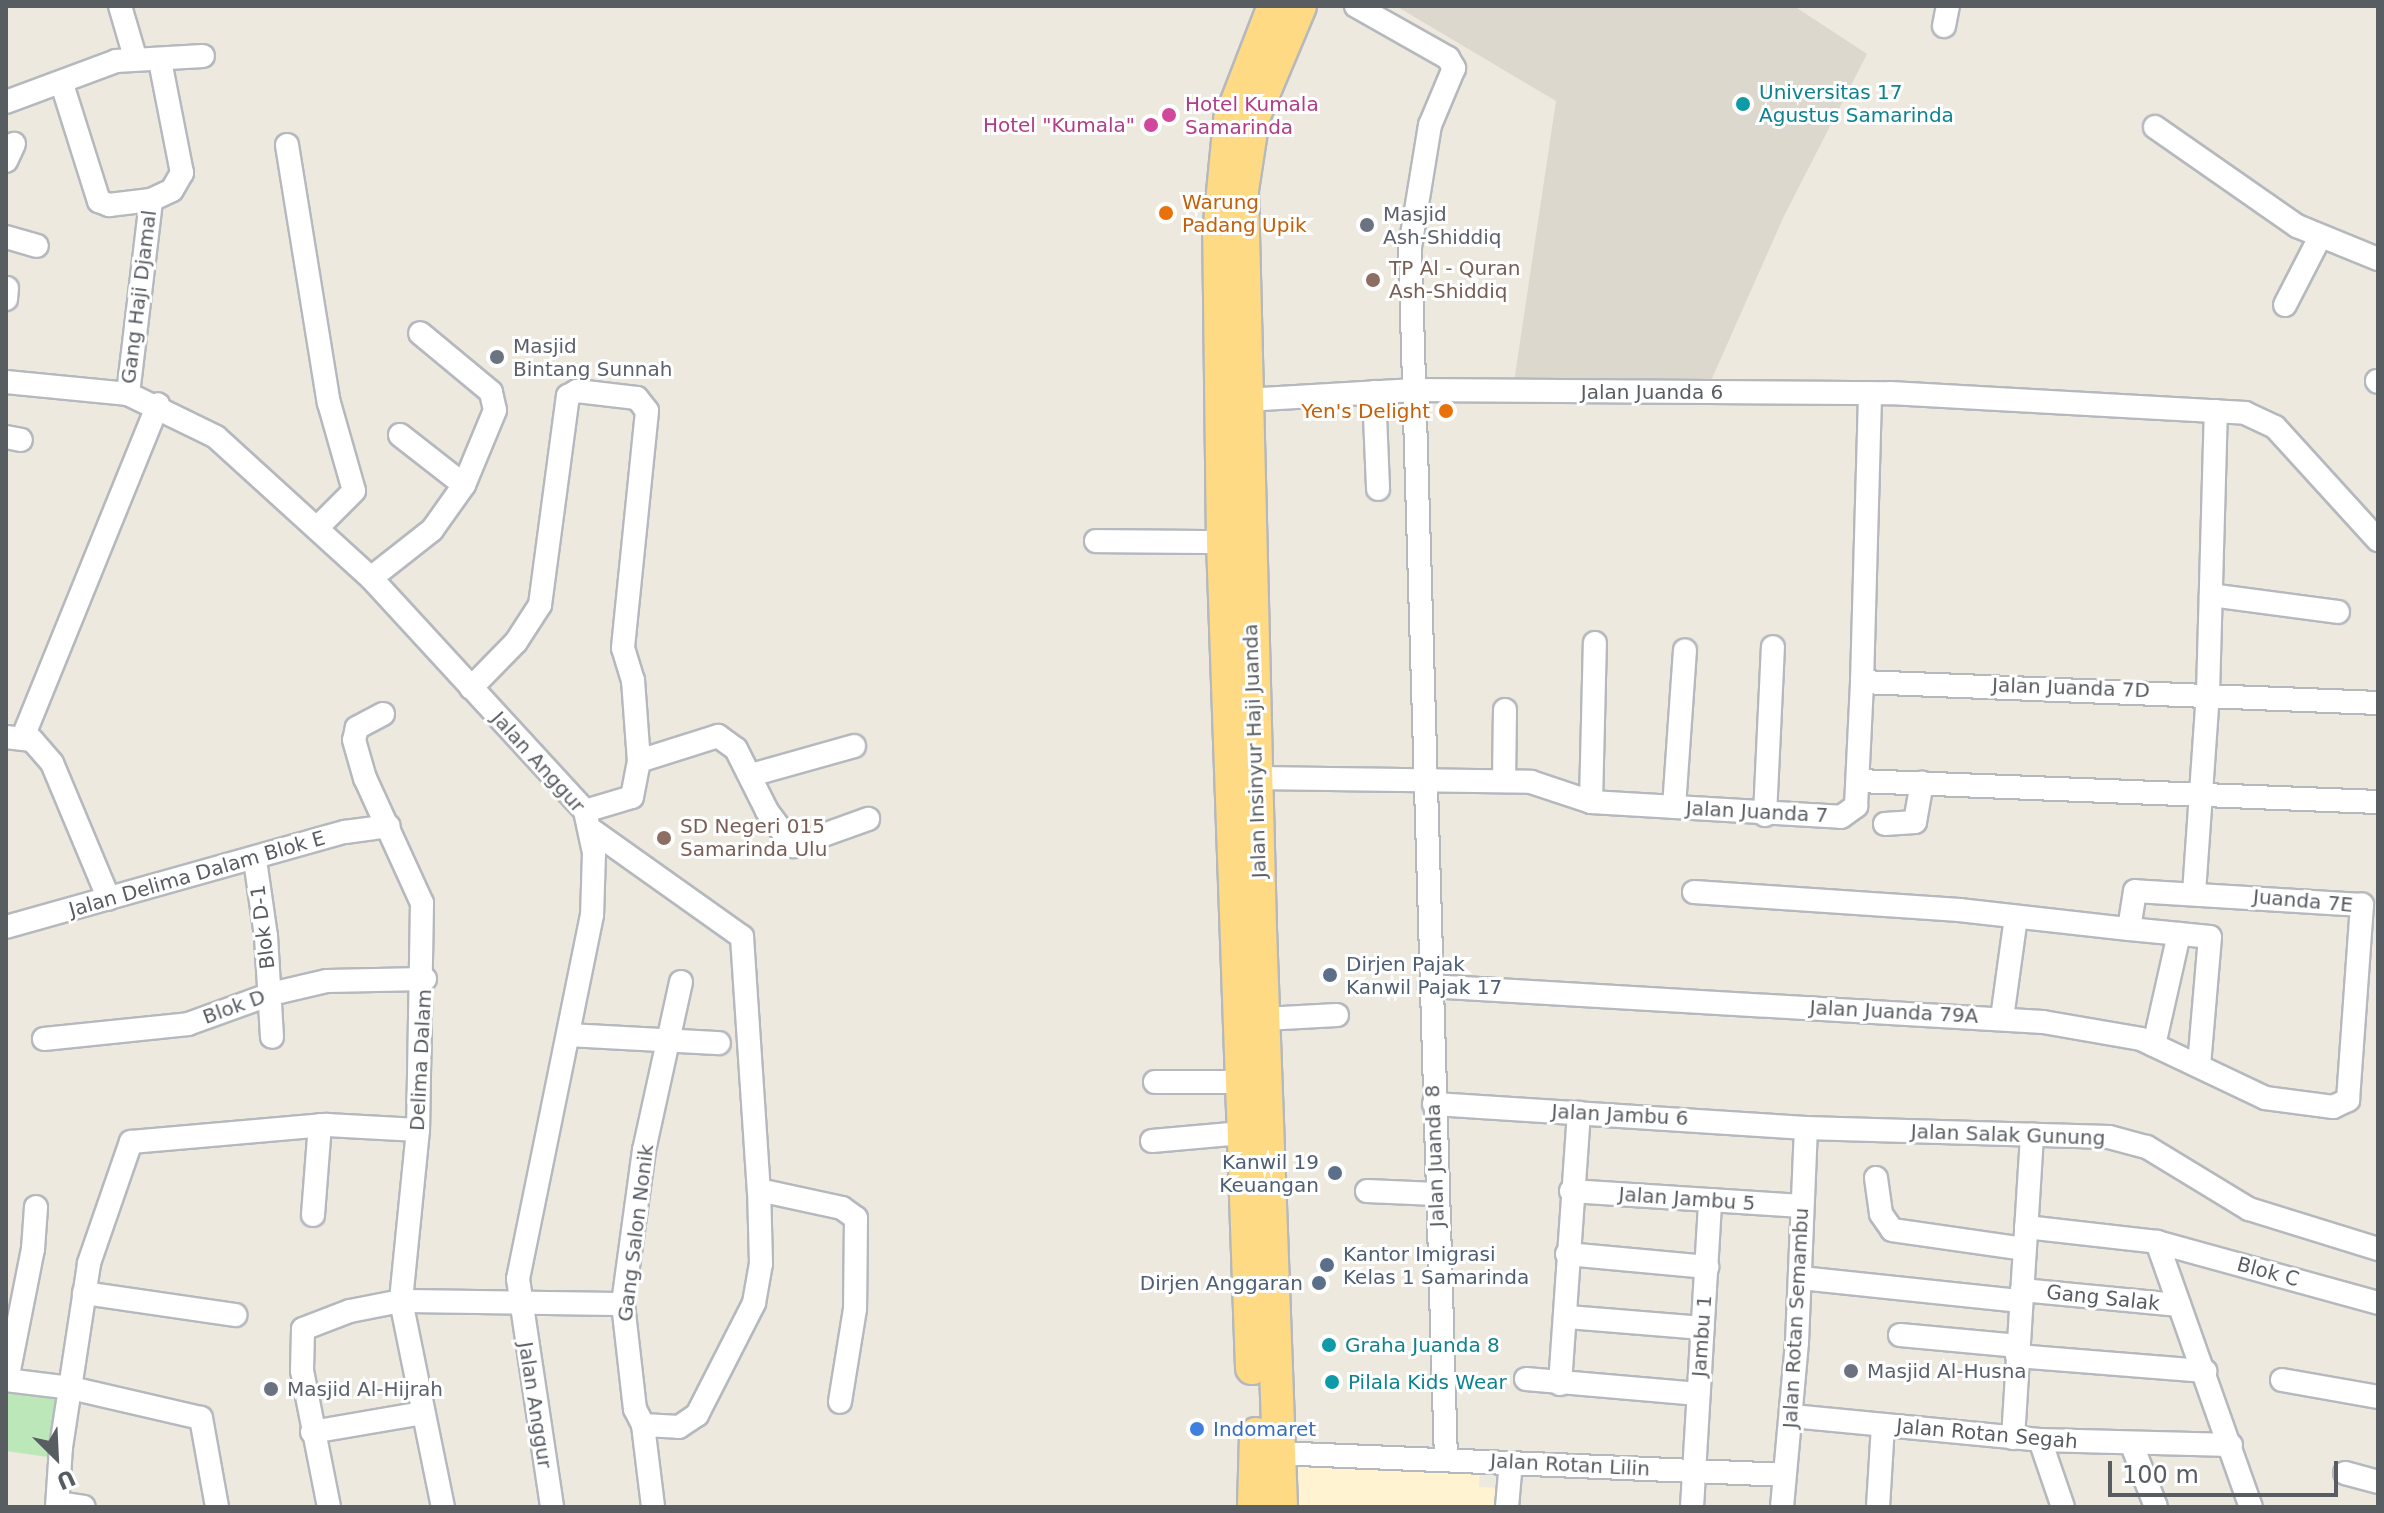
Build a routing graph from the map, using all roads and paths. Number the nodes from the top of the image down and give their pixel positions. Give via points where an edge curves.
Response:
1 (120, 6) edge
2 (1274, 6) edge
3 (1300, 6) edge
4 (1356, 6) edge
5 (203, 56) dead end
6 (135, 57) junction
7 (160, 61) junction
8 (62, 84) junction
9 (6, 102) edge
10 (2155, 127) dead end
11 (287, 145) dead end
12 (151, 200) junction
13 (6, 237) edge
14 (2320, 237) junction
15 (37, 246) dead end
16 (2378, 259) edge
17 (2285, 305) dead end
18 (420, 333) dead end
19 (6, 382) edge
20 (1415, 390) junction
21 (1374, 392) junction
22 (1880, 393) junction
23 (128, 394) junction
24 (1245, 400) junction
25 (158, 404) junction
26 (2216, 411) junction
27 (400, 435) dead end
28 (464, 485) junction
29 (1378, 489) dead end
30 (318, 527) junction
31 (2378, 540) edge
32 (1096, 541) dead end
33 (1223, 542) junction
34 (371, 578) junction
35 (2211, 595) junction
36 (2338, 612) dead end
37 (1595, 643) dead end
38 (1773, 647) dead end
39 (1685, 650) dead end
40 (1862, 682) junction
41 (471, 688) junction
42 (2208, 693) junction
43 (2378, 703) edge
44 (1505, 710) dead end
45 (383, 714) dead end
46 (15, 737) edge
47 (854, 746) dead end
48 (639, 761) junction
49 (751, 775) junction
50 (1256, 778) junction
51 (1429, 780) junction
52 (1504, 781) junction
53 (1859, 781) junction
54 (1922, 783) junction
55 (2202, 792) junction
56 (1591, 802) junction
57 (2378, 802) edge
58 (1674, 807) junction
59 (1765, 815) junction
60 (868, 819) dead end
61 (589, 821) junction
62 (1885, 824) dead end
63 (389, 826) junction
64 (255, 860) junction
65 (1694, 892) dead end
66 (2194, 893) junction
67 (109, 899) junction
68 (2016, 917) junction
69 (6, 927) edge
70 (2129, 929) junction
71 (2179, 934) junction
72 (425, 979) junction
73 (681, 982) dead end
74 (1429, 986) junction
75 (271, 994) junction
76 (1337, 1015) dead end
77 (2002, 1018) junction
78 (1264, 1019) junction
79 (570, 1035) junction
80 (272, 1037) dead end
81 (672, 1037) junction
82 (44, 1039) dead end
83 (719, 1043) dead end
84 (2154, 1045) junction
85 (2199, 1065) junction
86 (1155, 1082) dead end
87 (1249, 1089) junction
88 (1434, 1104) junction
89 (2343, 1104) joint
90 (1579, 1113) junction
91 (320, 1125) junction
92 (1806, 1128) junction
93 (418, 1130) junction
94 (1242, 1133) junction
95 (2032, 1135) junction
96 (1152, 1141) dead end
97 (1876, 1178) dead end
98 (759, 1190) junction
99 (1367, 1191) dead end
100 (1571, 1191) junction
101 (1436, 1194) junction
102 (1710, 1203) junction
103 (1802, 1206) junction
104 (36, 1207) dead end
105 (313, 1215) dead end
106 (2025, 1238) junction
107 (2157, 1242) junction
108 (2378, 1249) edge
109 (1567, 1254) junction
110 (1707, 1267) junction
111 (1801, 1278) junction
112 (84, 1293) junction
113 (2022, 1296) junction
114 (517, 1300) junction
115 (401, 1301) junction
116 (2378, 1303) edge
117 (623, 1304) junction
118 (2179, 1305) junction
119 (235, 1315) dead end
120 (1568, 1317) junction
121 (1703, 1328) junction
122 (1900, 1335) dead end
123 (2018, 1351) junction
124 (2205, 1371) junction
125 (1526, 1379) dead end
126 (6, 1380) edge
127 (2282, 1380) dead end
128 (1560, 1384) junction
129 (71, 1388) junction
130 (1698, 1394) junction
131 (2378, 1397) edge
132 (840, 1402) dead end
133 (423, 1413) junction
134 (1792, 1416) junction
135 (643, 1425) junction
136 (1883, 1425) junction
137 (312, 1432) junction
138 (2013, 1438) junction
139 (2040, 1440) junction
140 (2132, 1445) junction
141 (2231, 1445) junction
142 (1446, 1459) junction
143 (1270, 1461) junction
144 (1695, 1470) junction
145 (1510, 1471) dead end
146 (2345, 1473) dead end
147 (1785, 1475) junction
148 (2378, 1482) edge
149 (58, 1505) edge
150 (84, 1507) edge
151 (217, 1507) edge
152 (329, 1507) edge
153 (443, 1507) edge
154 (552, 1507) edge
155 (653, 1507) edge
156 (1254, 1507) edge
157 (1267, 1507) edge
158 (1281, 1507) edge
159 (1507, 1507) edge
160 (1692, 1507) edge
161 (1782, 1507) edge
162 (1878, 1507) edge
163 (2063, 1507) edge
164 (2156, 1507) edge
165 (2251, 1507) edge

1 - 6 street
2 - 33 highway, Jalan Insinyur Haji Juanda via 1237,95 1220,184
3 - 24 highway, Jalan Insinyur Haji Juanda via 1266,82 1248,146 1242,190
4 - 20 street via 1448,58 1454,68 1430,125 1413,213
5 - 7 street
6 - 7 street
6 - 8 street
7 - 12 street, Gang Haji Djamal via 182,173 172,190
8 - 9 street
8 - 12 street, Gang Haji Djamal via 99,201 109,205
10 - 14 street
11 - 30 street via 329,403 354,491
12 - 23 street, Gang Haji Djamal
13 - 15 street
14 - 16 street
14 - 17 street
18 - 28 street via 494,397 495,410
19 - 23 street, Jalan Anggur
20 - 21 street, Jalan Juanda 6
20 - 22 street, Jalan Juanda 6
20 - 51 street
21 - 24 street, Jalan Juanda 6
21 - 29 street
22 - 26 street, Jalan Juanda 6
22 - 40 street
23 - 25 street, Jalan Anggur
24 - 50 highway, Jalan Insinyur Haji Juanda
25 - 30 street, Jalan Anggur via 216,437
25 - 46 street
26 - 31 street, Jalan Juanda 6 via 2252,414 2275,427
26 - 35 street
27 - 28 street
28 - 34 street via 432,530
30 - 34 street, Jalan Anggur
32 - 33 street
33 - 87 highway, Jalan Insinyur Haji Juanda
34 - 41 street, Jalan Anggur
35 - 36 street
35 - 42 street
37 - 56 street
38 - 59 street
39 - 58 street
40 - 42 street, Jalan Juanda 7D
40 - 53 street
41 - 48 street via 516,642 540,605 568,396 577,391 637,398 647,411 623,648 633,680
41 - 61 street, Jalan Anggur
42 - 43 street, Jalan Juanda 7D
42 - 55 street
44 - 52 street
45 - 63 street, Delima Dalam via 357,728 354,740
46 - 67 street via 42,748 58,773
47 - 49 street
48 - 49 street via 722,737
48 - 61 street via 632,797
49 - 60 street via 767,811 793,846
50 - 51 street, Jalan Juanda 7
50 - 78 highway, Jalan Insinyur Haji Juanda
51 - 52 street, Jalan Juanda 7
51 - 74 street, Jalan Juanda 8
52 - 56 street, Jalan Juanda 7 via 1539,783
53 - 54 street
53 - 59 street, Jalan Juanda 7 via 1855,809 1848,815
54 - 55 street
54 - 62 street via 1915,822
55 - 57 street
55 - 66 street
56 - 58 street, Jalan Juanda 7
58 - 59 street, Jalan Juanda 7
61 - 79 street, Jalan Anggur via 592,915
61 - 98 street via 742,937
63 - 64 street, Jalan Delima Dalam Blok E via 345,832
63 - 72 street, Delima Dalam via 420,893
64 - 67 street, Jalan Delima Dalam Blok E
64 - 75 street, Blok D-1
65 - 68 street
66 - 70 street via 2135,891
66 - 89 street, Juanda 7E via 2362,905 2348,1100
67 - 69 street, Jalan Delima Dalam Blok E
68 - 70 street
68 - 77 street
70 - 71 street
71 - 84 street
71 - 85 street via 2210,937
72 - 75 street, Blok D via 327,981
72 - 93 street, Delima Dalam
73 - 81 street, Gang Salon Nonik
74 - 77 street, Jalan Juanda 79A
74 - 88 street, Jalan Juanda 8
75 - 80 street, Blok D-1
75 - 82 street, Blok D via 188,1024
76 - 78 street
77 - 84 street, Jalan Juanda 79A via 2091,1028
78 - 87 highway, Jalan Insinyur Haji Juanda
79 - 81 street
79 - 114 street, Jalan Anggur via 520,1259
81 - 83 street
81 - 117 street, Gang Salon Nonik via 644,1150
84 - 85 street, Jalan Juanda 79A
85 - 89 street, Jalan Juanda 79A via 2265,1098
86 - 87 street
87 - 94 highway, Jalan Insinyur Haji Juanda
87 - 143 highway, Jalan Insinyur Haji Juanda
88 - 90 street, Jalan Jambu 6
88 - 101 street, Jalan Juanda 8
90 - 92 street, Jalan Jambu 6
90 - 100 street
91 - 93 street
91 - 105 street
91 - 112 street via 131,1142 95,1240
92 - 95 street, Jalan Salak Gunung
92 - 103 street, Jalan Rotan Semambu
93 - 115 street, Delima Dalam
94 - 96 street
94 - 143 highway, Jalan Insinyur Haji Juanda
95 - 106 street
95 - 108 street, Jalan Salak Gunung via 2126,1140 2249,1209
97 - 106 street, Blok C via 1881,1214 1892,1230
98 - 132 street via 853,1214 858,1225 855,1309
98 - 135 street via 760,1273 741,1335 694,1419 679,1427
99 - 101 street
100 - 102 street, Jalan Jambu 5
100 - 109 street
101 - 142 street, Jalan Juanda 8
102 - 103 street, Jalan Jambu 5
102 - 110 street, Jambu 1
103 - 111 street, Jalan Rotan Semambu
104 - 126 street via 33,1249
106 - 107 street, Blok C
106 - 113 street
107 - 116 street, Blok C
107 - 118 street
109 - 110 street
109 - 120 street
110 - 121 street, Jambu 1
111 - 113 street, Gang Salak
111 - 134 street, Jalan Rotan Semambu
112 - 119 street
112 - 129 street
113 - 118 street, Gang Salak
113 - 123 street
114 - 115 street
114 - 117 street
114 - 154 street, Jalan Anggur
115 - 133 street, Delima Dalam
115 - 137 street via 350,1311 303,1329 302,1371
117 - 135 street, Gang Salon Nonik via 633,1396
118 - 124 street, Gang Salak
120 - 121 street
120 - 128 street
121 - 130 street, Jambu 1
122 - 123 street
123 - 124 street
123 - 138 street
124 - 141 street, Gang Salak
125 - 128 street
126 - 129 street
127 - 131 street
128 - 130 street
129 - 149 street
129 - 151 street via 201,1418
130 - 144 street, Jambu 1
133 - 137 street
133 - 153 street, Delima Dalam
134 - 136 street, Jalan Rotan Segah
134 - 147 street, Jalan Rotan Semambu
135 - 155 street, Gang Salon Nonik
136 - 138 street, Jalan Rotan Segah
136 - 162 street
137 - 152 street
138 - 139 street, Jalan Rotan Segah
139 - 140 street, Jalan Rotan Segah
139 - 163 street
140 - 141 street, Jalan Rotan Segah
140 - 164 street
141 - 165 street, Gang Salak
142 - 143 street
142 - 144 street, Jalan Rotan Lilin
143 - 156 highway, Jalan Insinyur Haji Juanda
143 - 157 highway
143 - 158 highway, Jalan Insinyur Haji Juanda
144 - 147 street, Jalan Rotan Lilin
144 - 160 street, Jambu 1
145 - 159 street
146 - 148 street
147 - 161 street, Jalan Rotan Semambu
149 - 150 street

